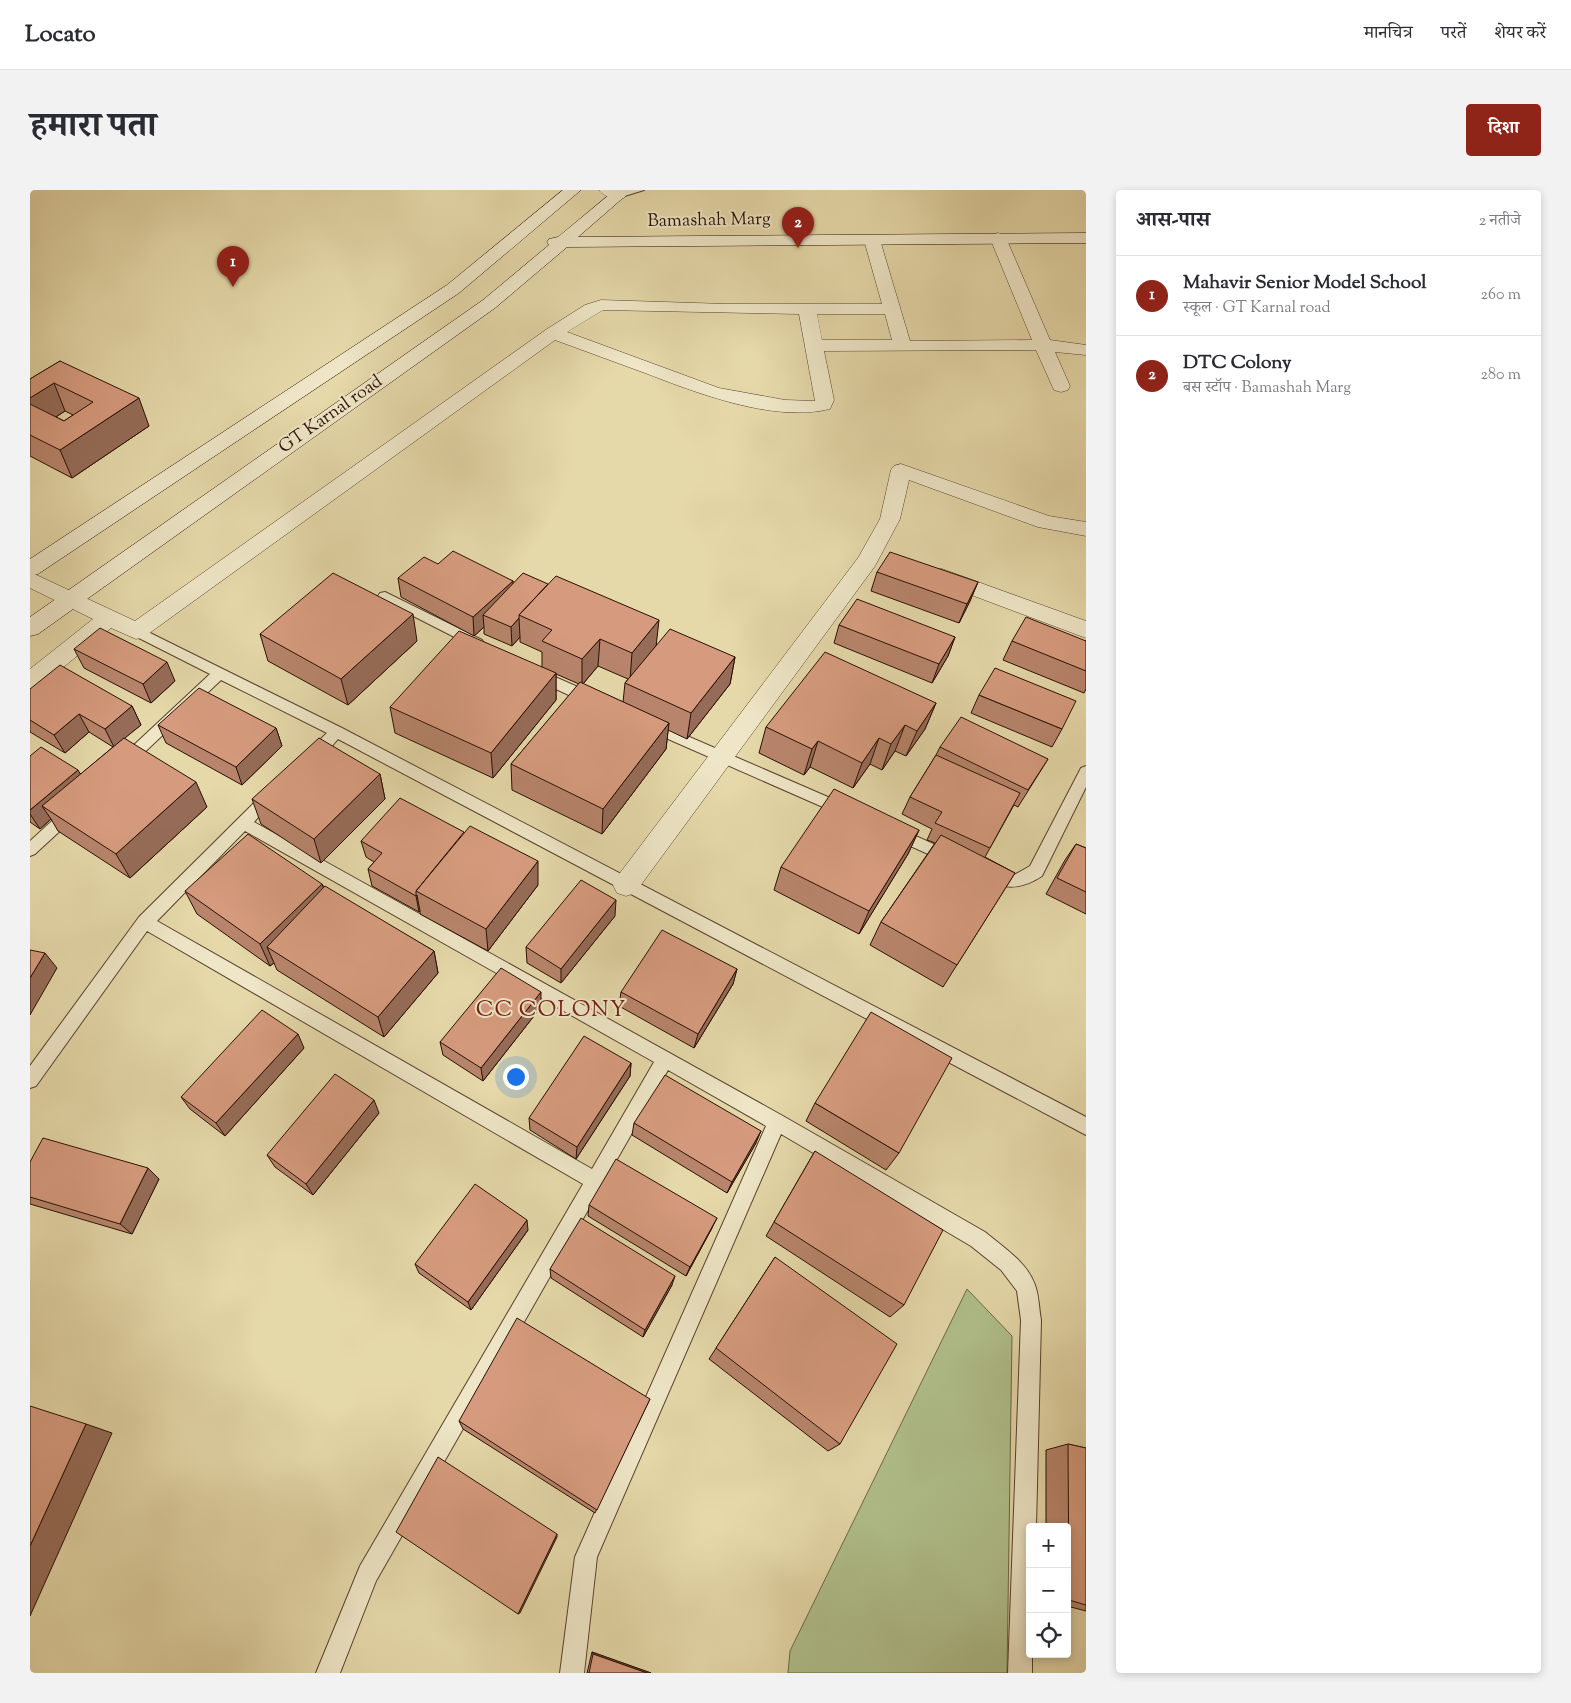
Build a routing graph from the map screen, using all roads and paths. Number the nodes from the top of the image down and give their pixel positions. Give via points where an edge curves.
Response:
1 (573, 190) edge
2 (639, 190) edge
3 (616, 192) edge
4 (534, 222) junction
5 (583, 224) junction
6 (612, 224) dead end
7 (1086, 225) edge
8 (827, 230) junction
9 (998, 238) junction
10 (1086, 238) edge
11 (872, 240) junction
12 (512, 241) junction
13 (561, 242) junction
14 (633, 242) junction
15 (528, 271) junction
16 (892, 309) junction
17 (807, 310) junction
18 (553, 333) junction
19 (813, 345) junction
20 (1043, 345) junction
21 (903, 346) junction
22 (1086, 350) edge
23 (1060, 386) dead end
24 (1086, 530) edge
25 (30, 569) edge
26 (927, 570) edge
27 (30, 579) edge
28 (385, 596) dead end
29 (70, 598) junction
30 (109, 618) junction
31 (30, 628) edge
32 (1086, 630) edge
33 (136, 631) junction
34 (487, 648) edge
35 (521, 665) edge
36 (220, 673) junction
37 (30, 682) edge
38 (608, 706) edge
39 (634, 718) edge
40 (337, 732) junction
41 (723, 755) junction
42 (296, 771) edge
43 (114, 772) edge
44 (1086, 772) edge
45 (283, 784) edge
46 (79, 804) edge
47 (860, 817) edge
48 (242, 823) junction
49 (879, 825) edge
50 (30, 850) edge
51 (626, 884) junction
52 (145, 922) junction
53 (665, 1059) junction
54 (30, 1080) edge
55 (777, 1122) junction
56 (1086, 1126) edge
57 (595, 1180) junction
58 (328, 1673) edge
59 (572, 1673) edge
60 (1020, 1673) edge

1 - 4 street, GT Karnal road
2 - 3 lane
3 - 5 street, GT Karnal road
4 - 5 street
4 - 12 street, GT Karnal road
5 - 6 street
5 - 13 street, GT Karnal road
7 - 8 street, Bamashah Marg
8 - 11 street, Bamashah Marg
8 - 14 street, Bamashah Marg
9 - 10 street, Bamashah Marg
9 - 11 street, Bamashah Marg
9 - 20 street
11 - 16 street
12 - 13 street, Bamashah Marg
12 - 25 street, GT Karnal road via 453,289
13 - 14 street, Bamashah Marg
13 - 15 street, GT Karnal road
14 - 15 street via 591,250
15 - 29 street, GT Karnal road via 489,304
16 - 17 street
16 - 21 street
17 - 18 street via 601,306 590,309
17 - 19 street
18 - 19 street via 713,392 809,408 823,405 824,400
18 - 33 street
19 - 21 street
20 - 21 street
20 - 22 street
20 - 23 street
24 - 41 street via 1046,522 900,470 882,553 867,561
26 - 32 street
27 - 29 street
28 - 34 lane
29 - 30 street
29 - 31 street, GT Karnal road
30 - 33 street
30 - 37 street
33 - 36 lane
35 - 38 lane
36 - 40 lane
36 - 43 lane
39 - 41 lane
40 - 42 lane
40 - 51 lane
41 - 47 lane
41 - 51 street
44 - 49 lane via 1036,871 1025,880 1012,882 974,868
45 - 48 lane
46 - 50 lane
48 - 52 lane
48 - 53 lane
51 - 56 lane
52 - 54 lane
52 - 57 lane
53 - 55 lane
53 - 57 lane
55 - 59 lane via 586,1557
55 - 60 lane via 978,1239 1008,1263 1026,1287 1031,1320
57 - 58 lane via 368,1574

